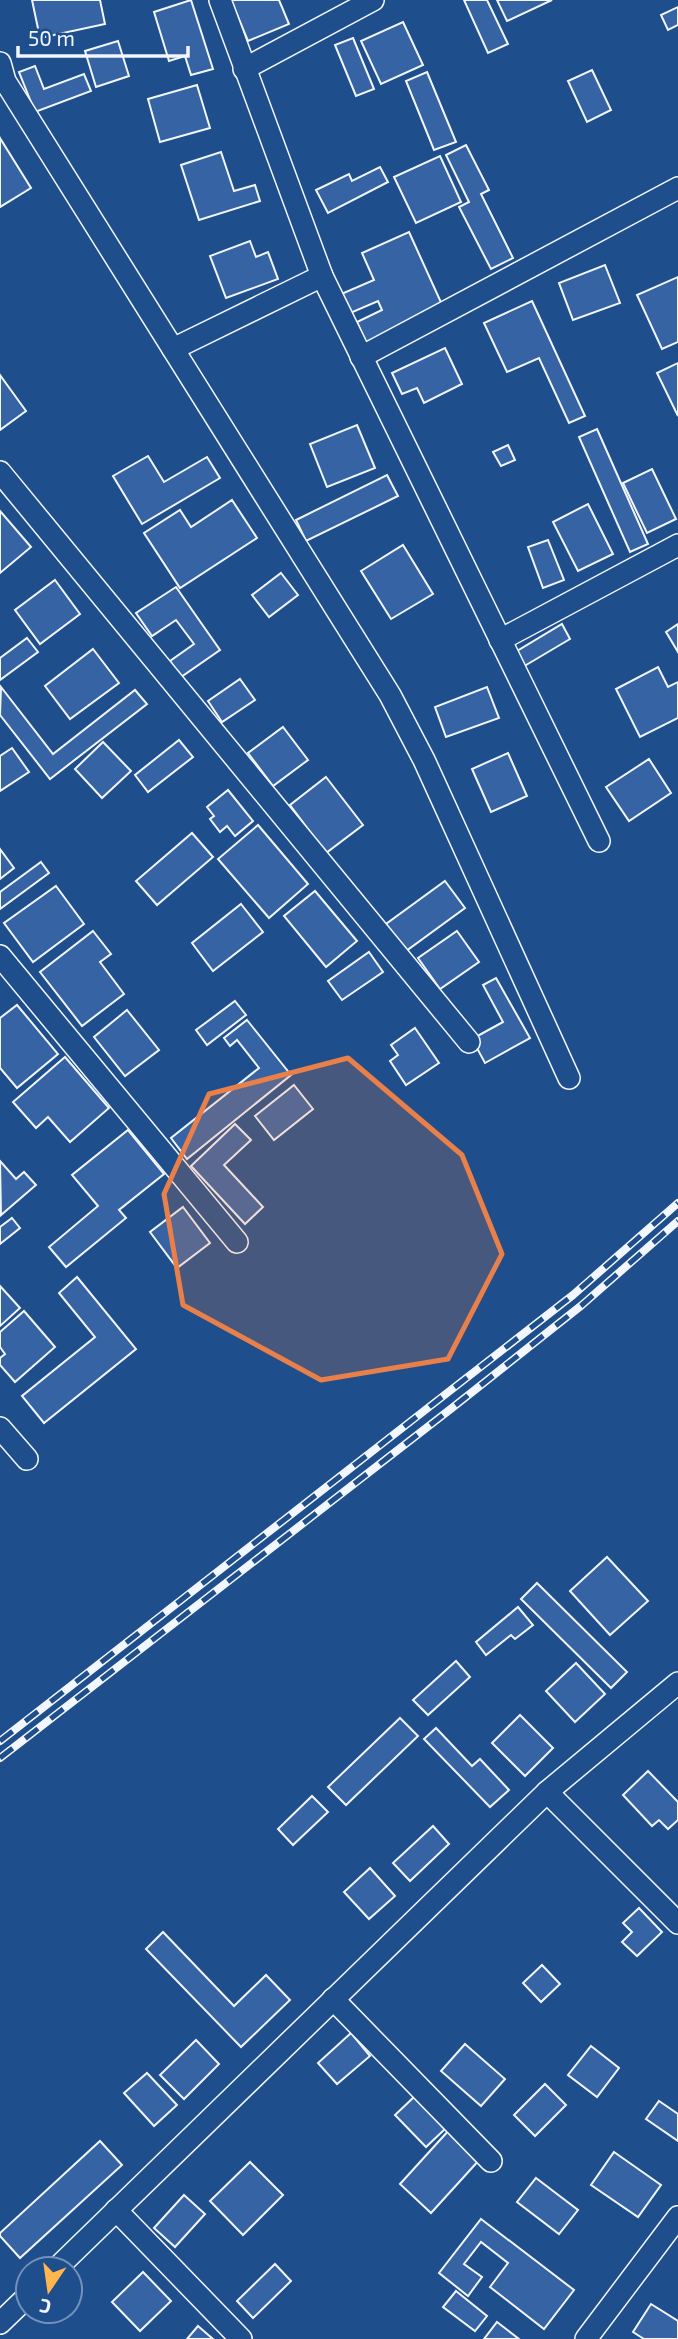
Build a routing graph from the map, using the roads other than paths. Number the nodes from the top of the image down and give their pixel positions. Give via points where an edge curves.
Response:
1 (220, 0) edge
2 (373, 0) edge
3 (244, 69) junction
4 (2, 76) edge
5 (678, 188) edge
6 (322, 276) junction
7 (173, 349) junction
8 (361, 357) junction
9 (0, 472) edge
10 (678, 545) edge
11 (500, 640) junction
12 (599, 841) dead end
13 (0, 956) edge
14 (470, 1042) dead end
15 (569, 1078) dead end
16 (237, 1242) dead end
17 (0, 1428) edge
18 (27, 1459) dead end
19 (678, 1683) edge
20 (547, 1791) junction
21 (678, 1923) edge
22 (333, 1999) junction
23 (491, 2161) dead end
24 (116, 2210) junction
25 (678, 2217) edge
26 (70, 2255) edge
27 (14, 2310) edge
28 (0, 2323) edge
29 (241, 2339) edge
30 (586, 2339) edge

1 - 3 street
2 - 3 street
3 - 6 street
4 - 7 street
5 - 8 street
6 - 7 street
6 - 8 street
7 - 15 street via 390,695
8 - 11 street
9 - 14 street
10 - 11 street
11 - 12 street
13 - 16 street
17 - 18 street
19 - 20 street
20 - 21 street
20 - 22 street
22 - 23 street
22 - 24 street
24 - 26 street
24 - 29 street
25 - 30 street
27 - 28 street

